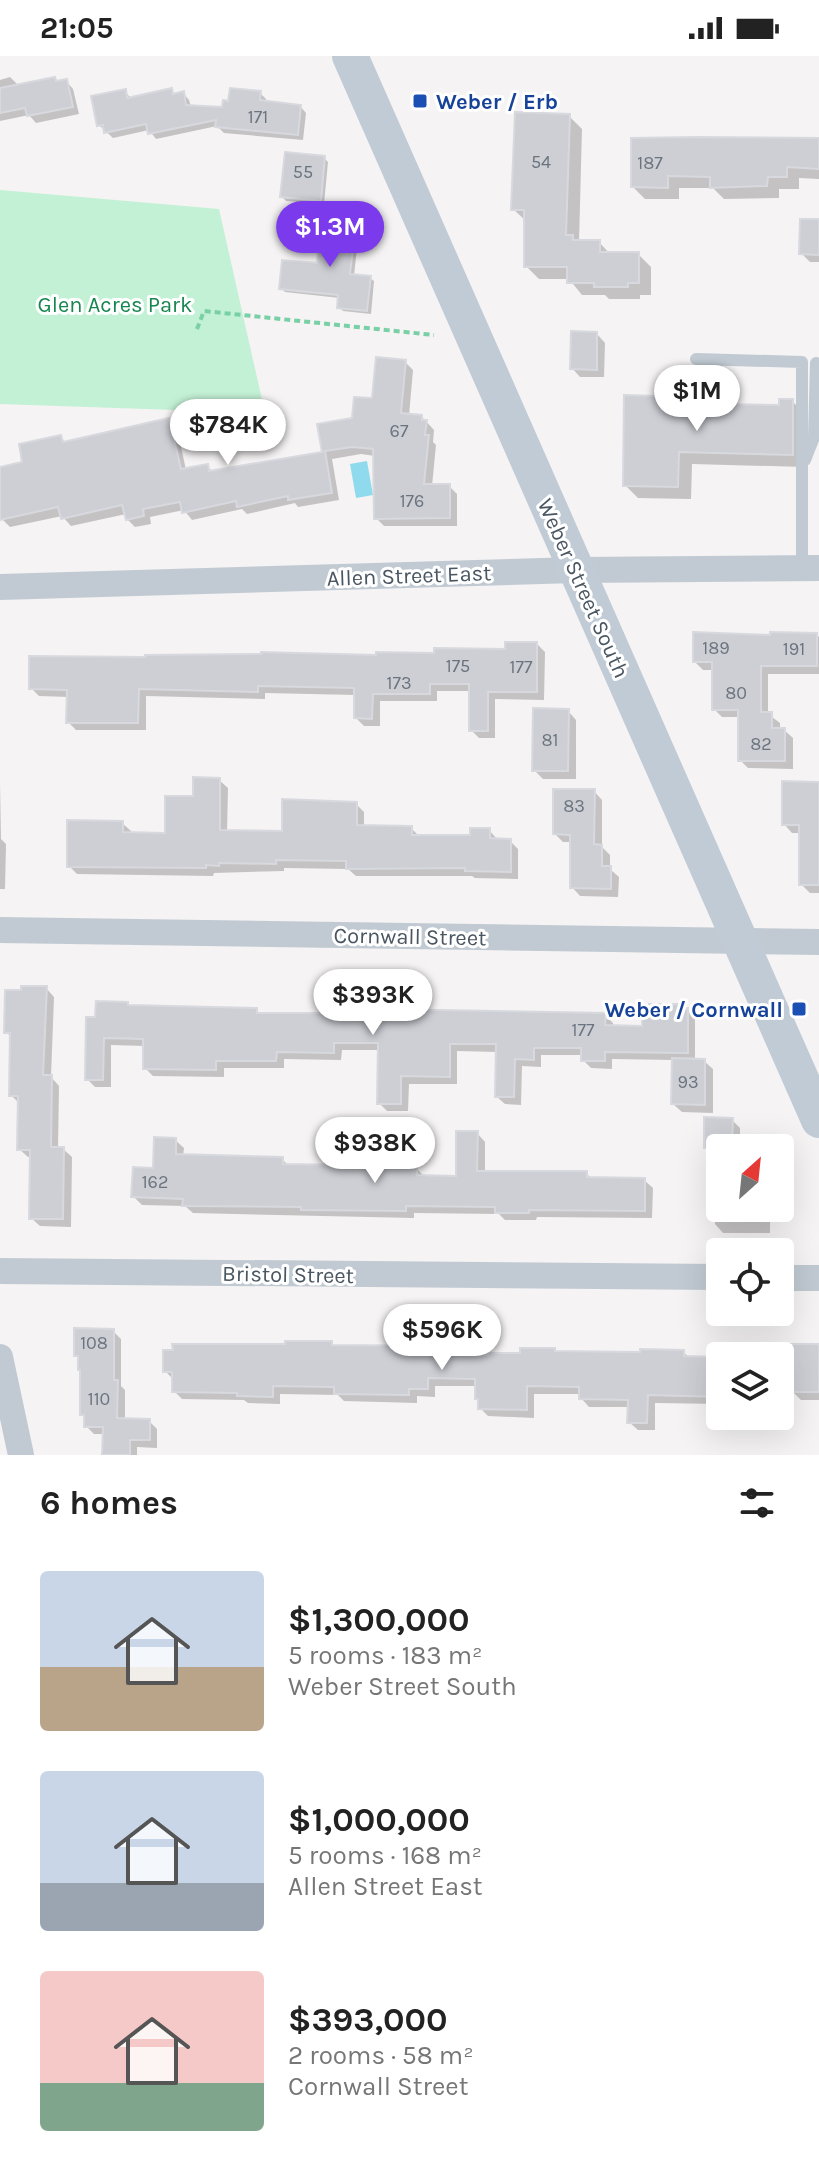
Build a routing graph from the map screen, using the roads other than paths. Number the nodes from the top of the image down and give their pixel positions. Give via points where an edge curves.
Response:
1 (350, 56) edge
2 (696, 359) dead end
3 (816, 363) dead end
4 (802, 467) junction
5 (811, 568) edge
6 (576, 570) junction
7 (0, 587) edge
8 (0, 930) edge
9 (738, 941) junction
10 (819, 942) edge
11 (819, 1120) edge
12 (0, 1271) edge
13 (706, 1277) edge
14 (794, 1278) edge
15 (819, 1278) edge
16 (0, 1357) edge
17 (21, 1455) edge

1 - 6 main road, Weber Street South
2 - 4 lane via 802,362
3 - 4 lane via 814,437
4 - 5 lane
5 - 6 street, Allen Street East
6 - 7 street, Allen Street East
6 - 9 main road, Weber Street South
8 - 9 street, Cornwall Street
9 - 10 street, Cornwall Street
9 - 11 main road, Weber Street South
12 - 13 street, Bristol Street
14 - 15 street
16 - 17 street

